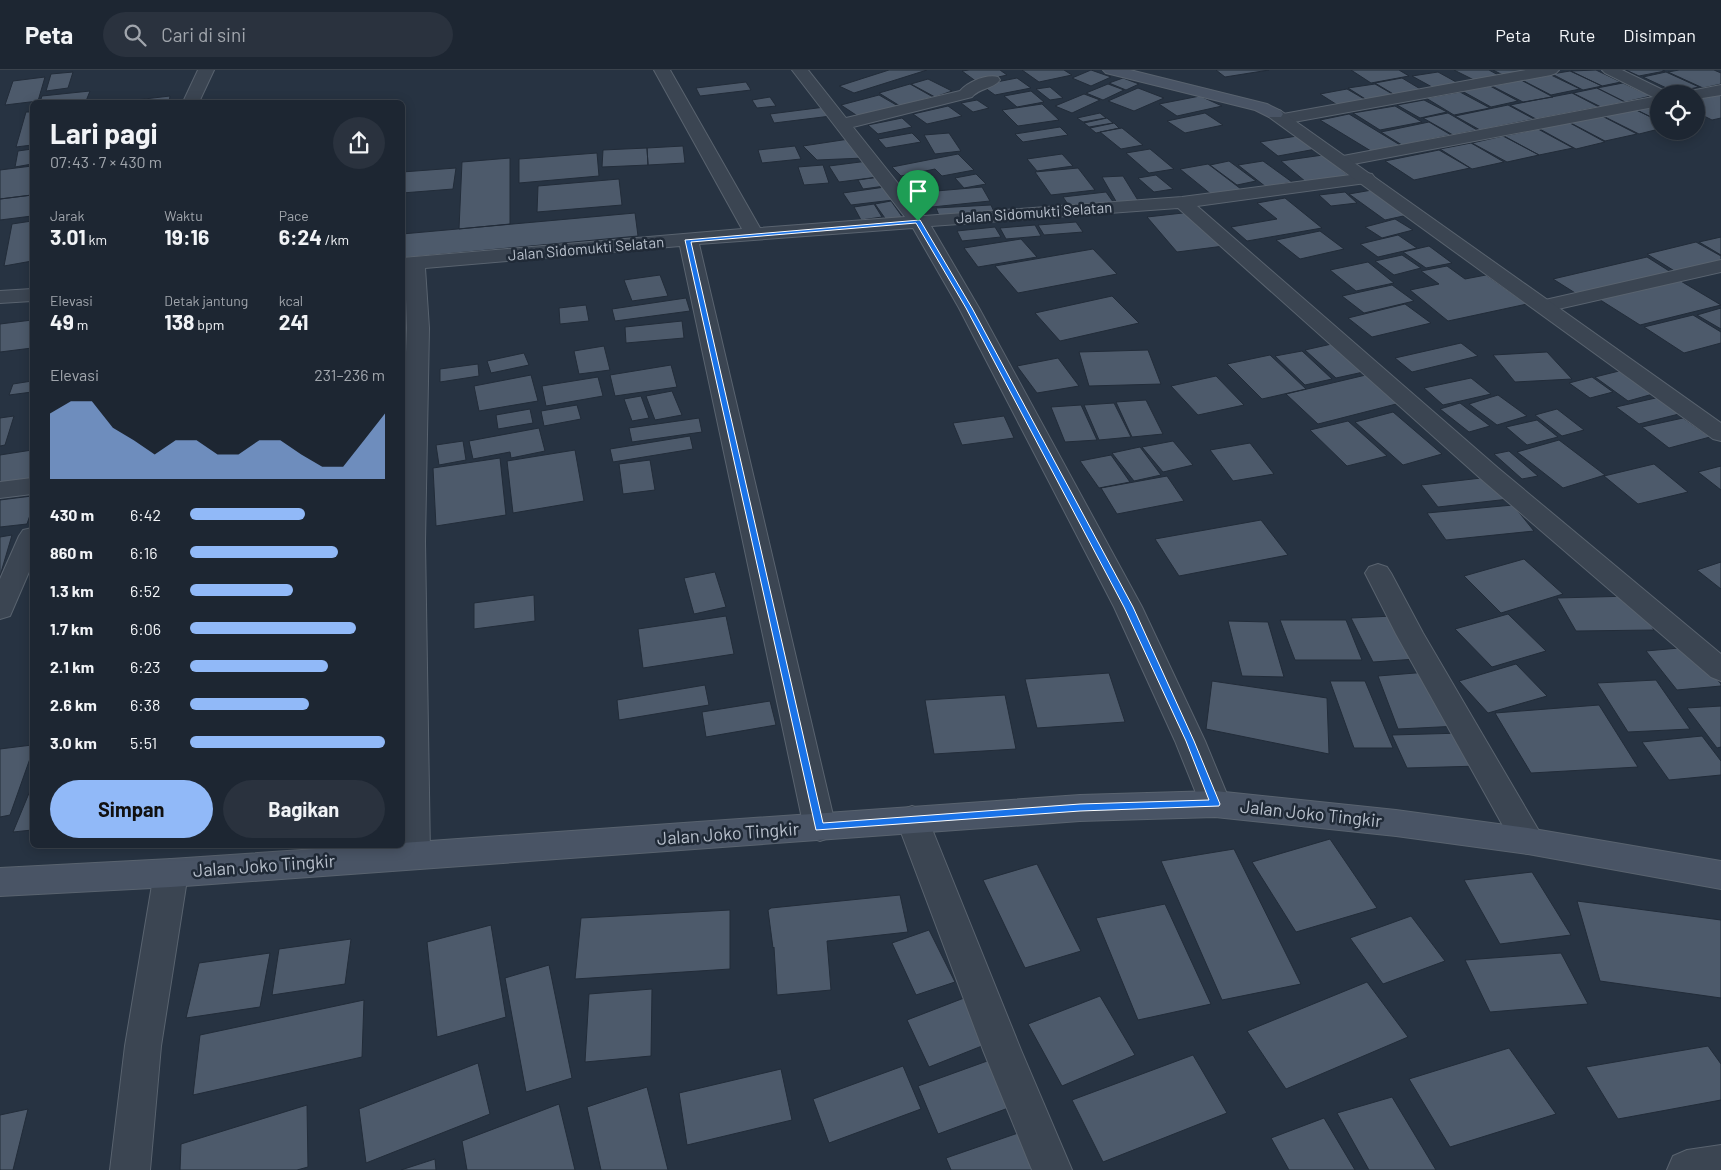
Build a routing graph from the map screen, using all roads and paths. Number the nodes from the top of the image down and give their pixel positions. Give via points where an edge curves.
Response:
1 (206, 70) edge
2 (662, 70) edge
3 (800, 70) edge
4 (1110, 70) edge
5 (1551, 70) edge
6 (1610, 70) edge
7 (992, 80) dead end
8 (1650, 90) edge
9 (1721, 90) edge
10 (1705, 93) edge
11 (192, 100) edge
12 (1650, 103) edge
13 (1280, 117) junction
14 (843, 124) junction
15 (1348, 160) junction
16 (1366, 178) junction
17 (1182, 202) junction
18 (918, 221) junction
19 (754, 234) junction
20 (688, 240) junction
21 (409, 263) edge
22 (1721, 266) edge
23 (30, 295) edge
24 (0, 297) edge
25 (1545, 306) junction
26 (1721, 434) edge
27 (30, 486) edge
28 (0, 490) edge
29 (30, 541) edge
30 (1378, 573) dead end
31 (0, 609) edge
32 (1721, 670) edge
33 (1215, 804) junction
34 (912, 819) junction
35 (820, 828) junction
36 (1528, 841) junction
37 (414, 856) junction
38 (171, 873) junction
39 (1721, 875) edge
40 (0, 882) edge
41 (1721, 1165) edge
42 (130, 1170) edge
43 (1052, 1170) edge
44 (1687, 1170) edge

1 - 11 street
2 - 19 street
3 - 14 street
4 - 13 main road via 1261,107
5 - 13 street
6 - 8 street
7 - 14 street via 971,88 966,94
9 - 10 street
12 - 15 street
13 - 15 street
14 - 18 street
15 - 16 street
16 - 17 street, Jalan Sidomukti Selatan
16 - 25 street
17 - 18 street, Jalan Sidomukti Selatan
17 - 32 street via 1489,473
18 - 19 street, Jalan Sidomukti Selatan
18 - 33 street via 969,308 1128,607 1190,741
19 - 20 street, Jalan Sidomukti Selatan
20 - 21 street, Jalan Sidomukti Selatan
20 - 35 street
21 - 37 street via 418,328 412,542
22 - 25 street
23 - 24 street
25 - 26 street
27 - 28 street
29 - 31 street
30 - 36 street
33 - 34 main road, Jalan Joko Tingkir via 1080,808
33 - 36 main road, Jalan Joko Tingkir
34 - 35 main road, Jalan Joko Tingkir
34 - 43 street
35 - 37 main road, Jalan Joko Tingkir
36 - 39 main road, Jalan Joko Tingkir
37 - 38 main road, Jalan Joko Tingkir
38 - 40 main road, Jalan Joko Tingkir
38 - 42 street via 143,1046
41 - 44 street

